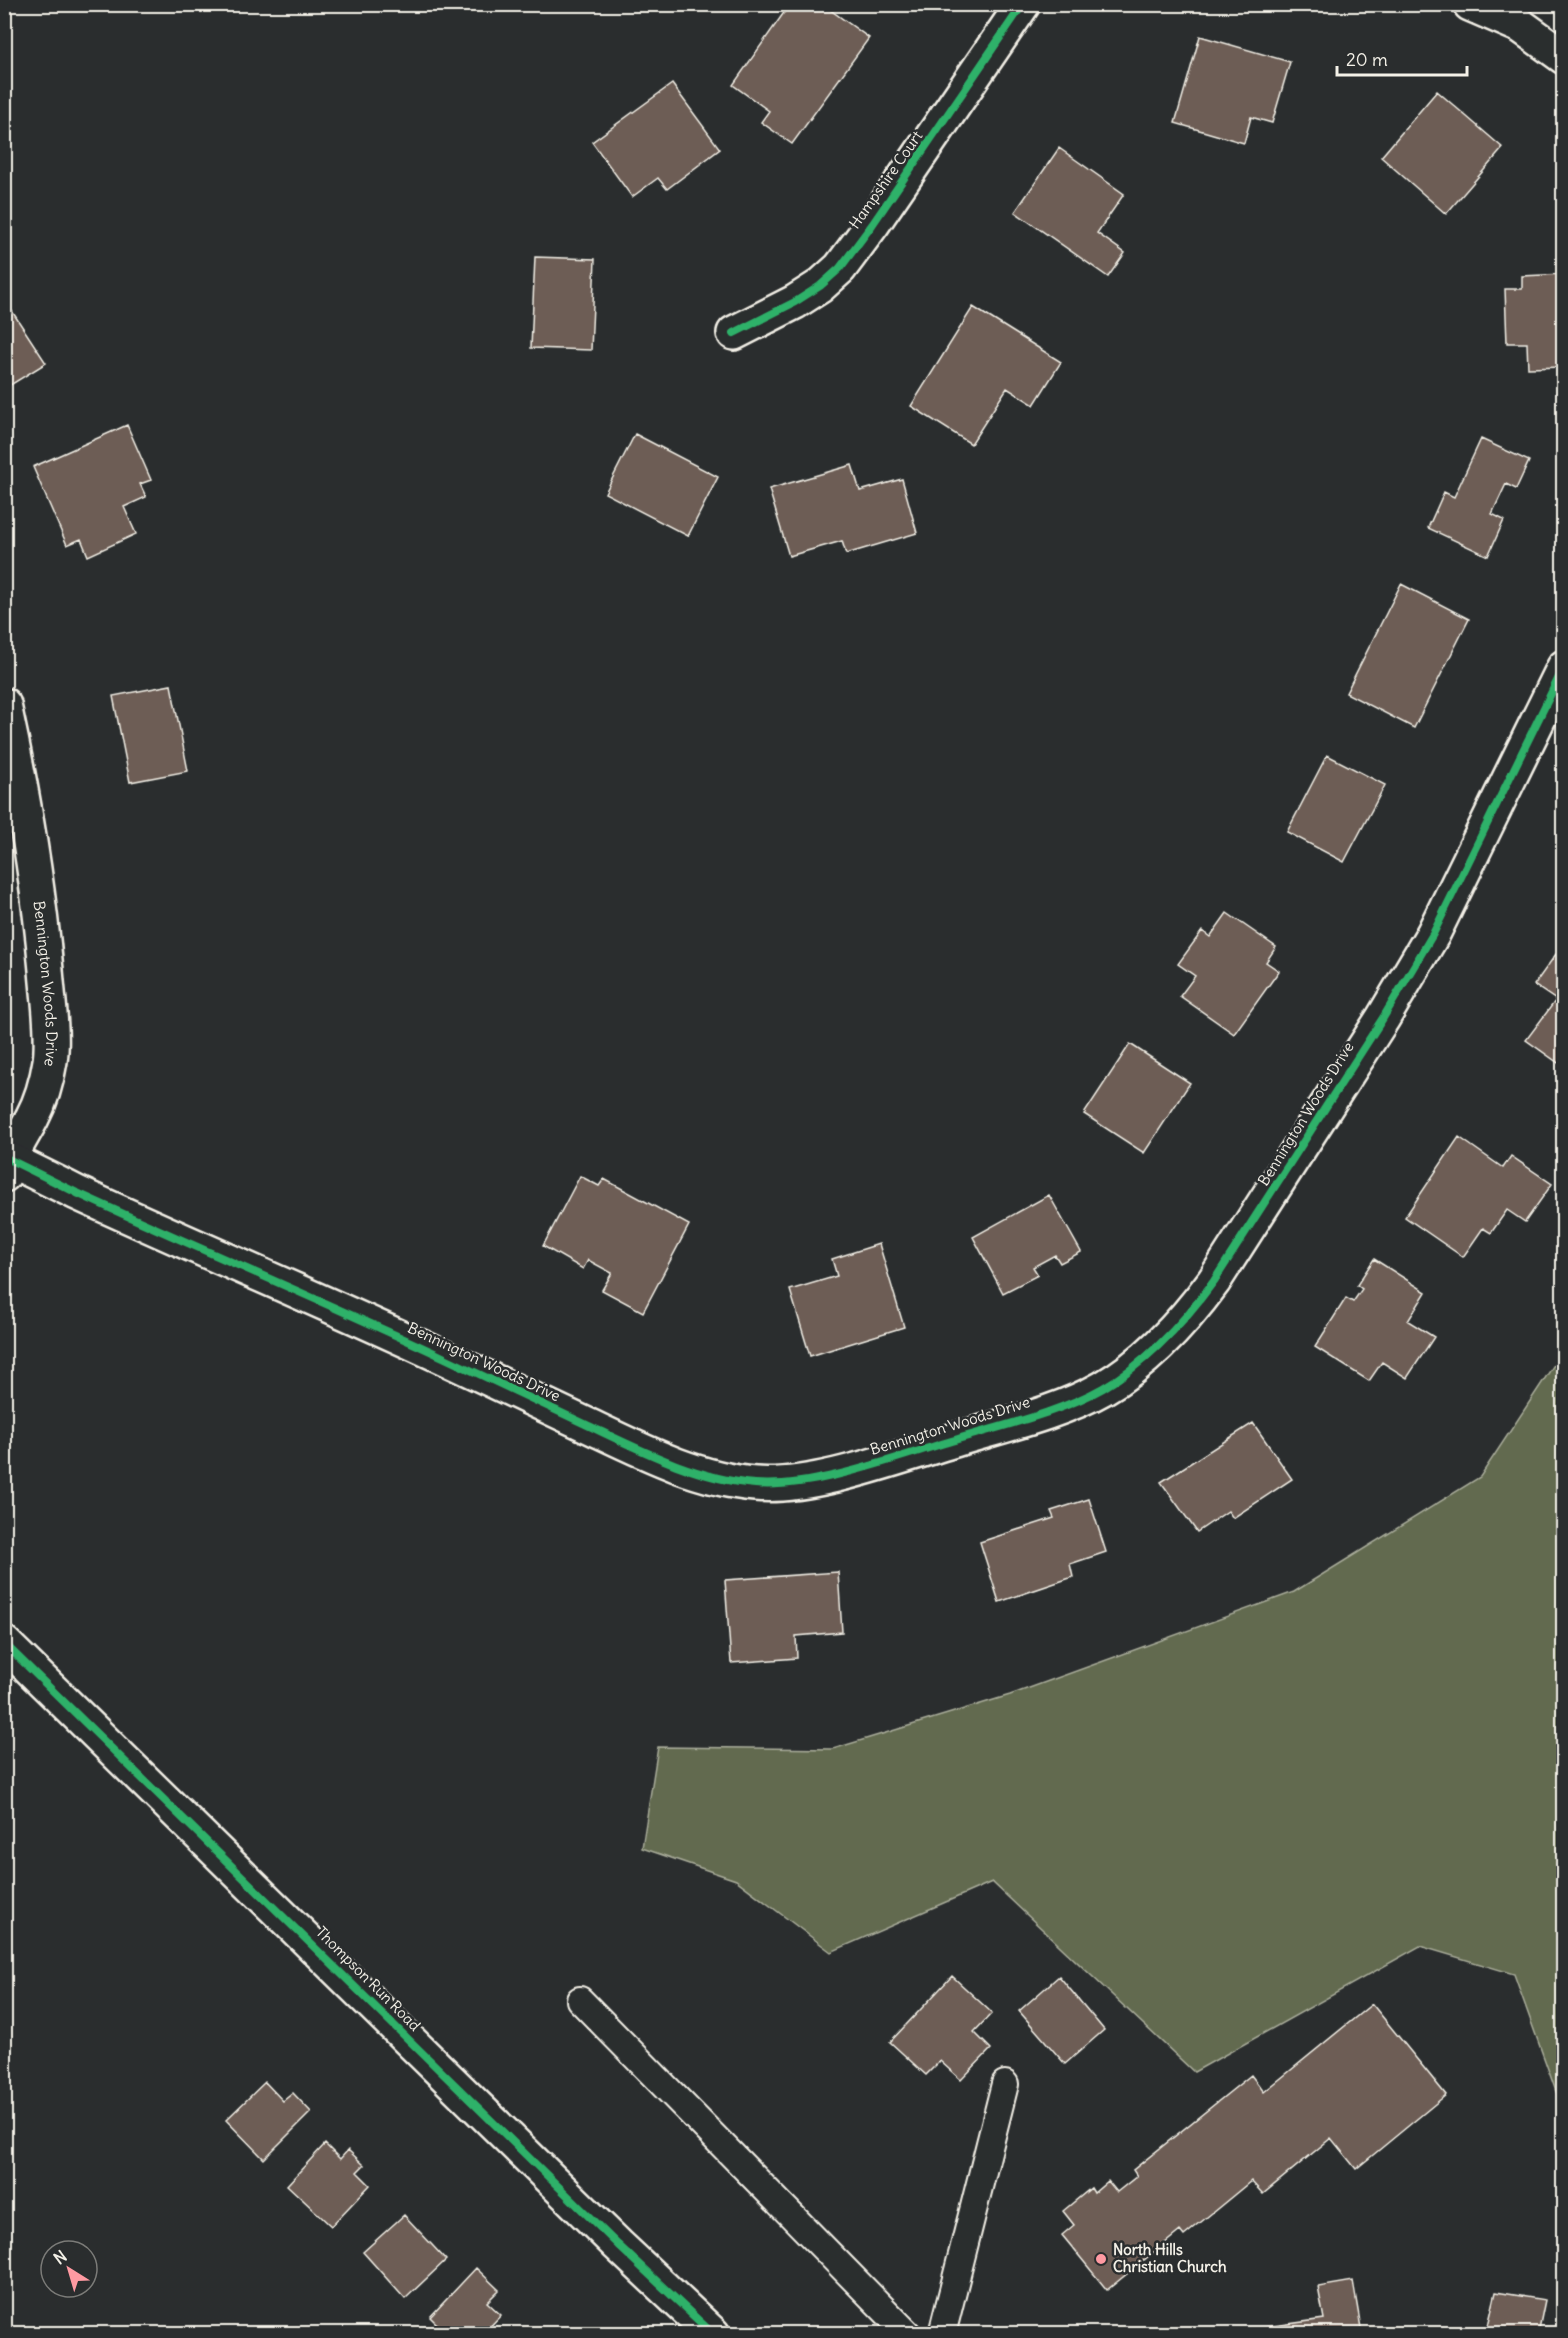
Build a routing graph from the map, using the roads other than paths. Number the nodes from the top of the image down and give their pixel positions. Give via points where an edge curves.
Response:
1 (1023, 4) edge
2 (1470, 4) edge
3 (1563, 57) edge
4 (734, 333) dead end
5 (1563, 668) edge
6 (4, 705) edge
7 (6, 1163) edge
8 (4, 1643) edge
9 (580, 2000) dead end
10 (1005, 2084) dead end
11 (713, 2334) edge
12 (908, 2334) edge
13 (942, 2334) edge

1 - 4 street, Hampshire Court via 840,268 795,302
2 - 3 street via 1521,26
5 - 7 street, Bennington Woods Drive via 1433,934 1244,1236 1191,1312 1149,1354 1103,1388 1005,1425 808,1481 755,1484 701,1473 633,1447 416,1344
6 - 7 street, Bennington Woods Drive via 43,938 50,1059 33,1117
8 - 11 street, Thompson Run Road
9 - 12 lane
10 - 13 lane

